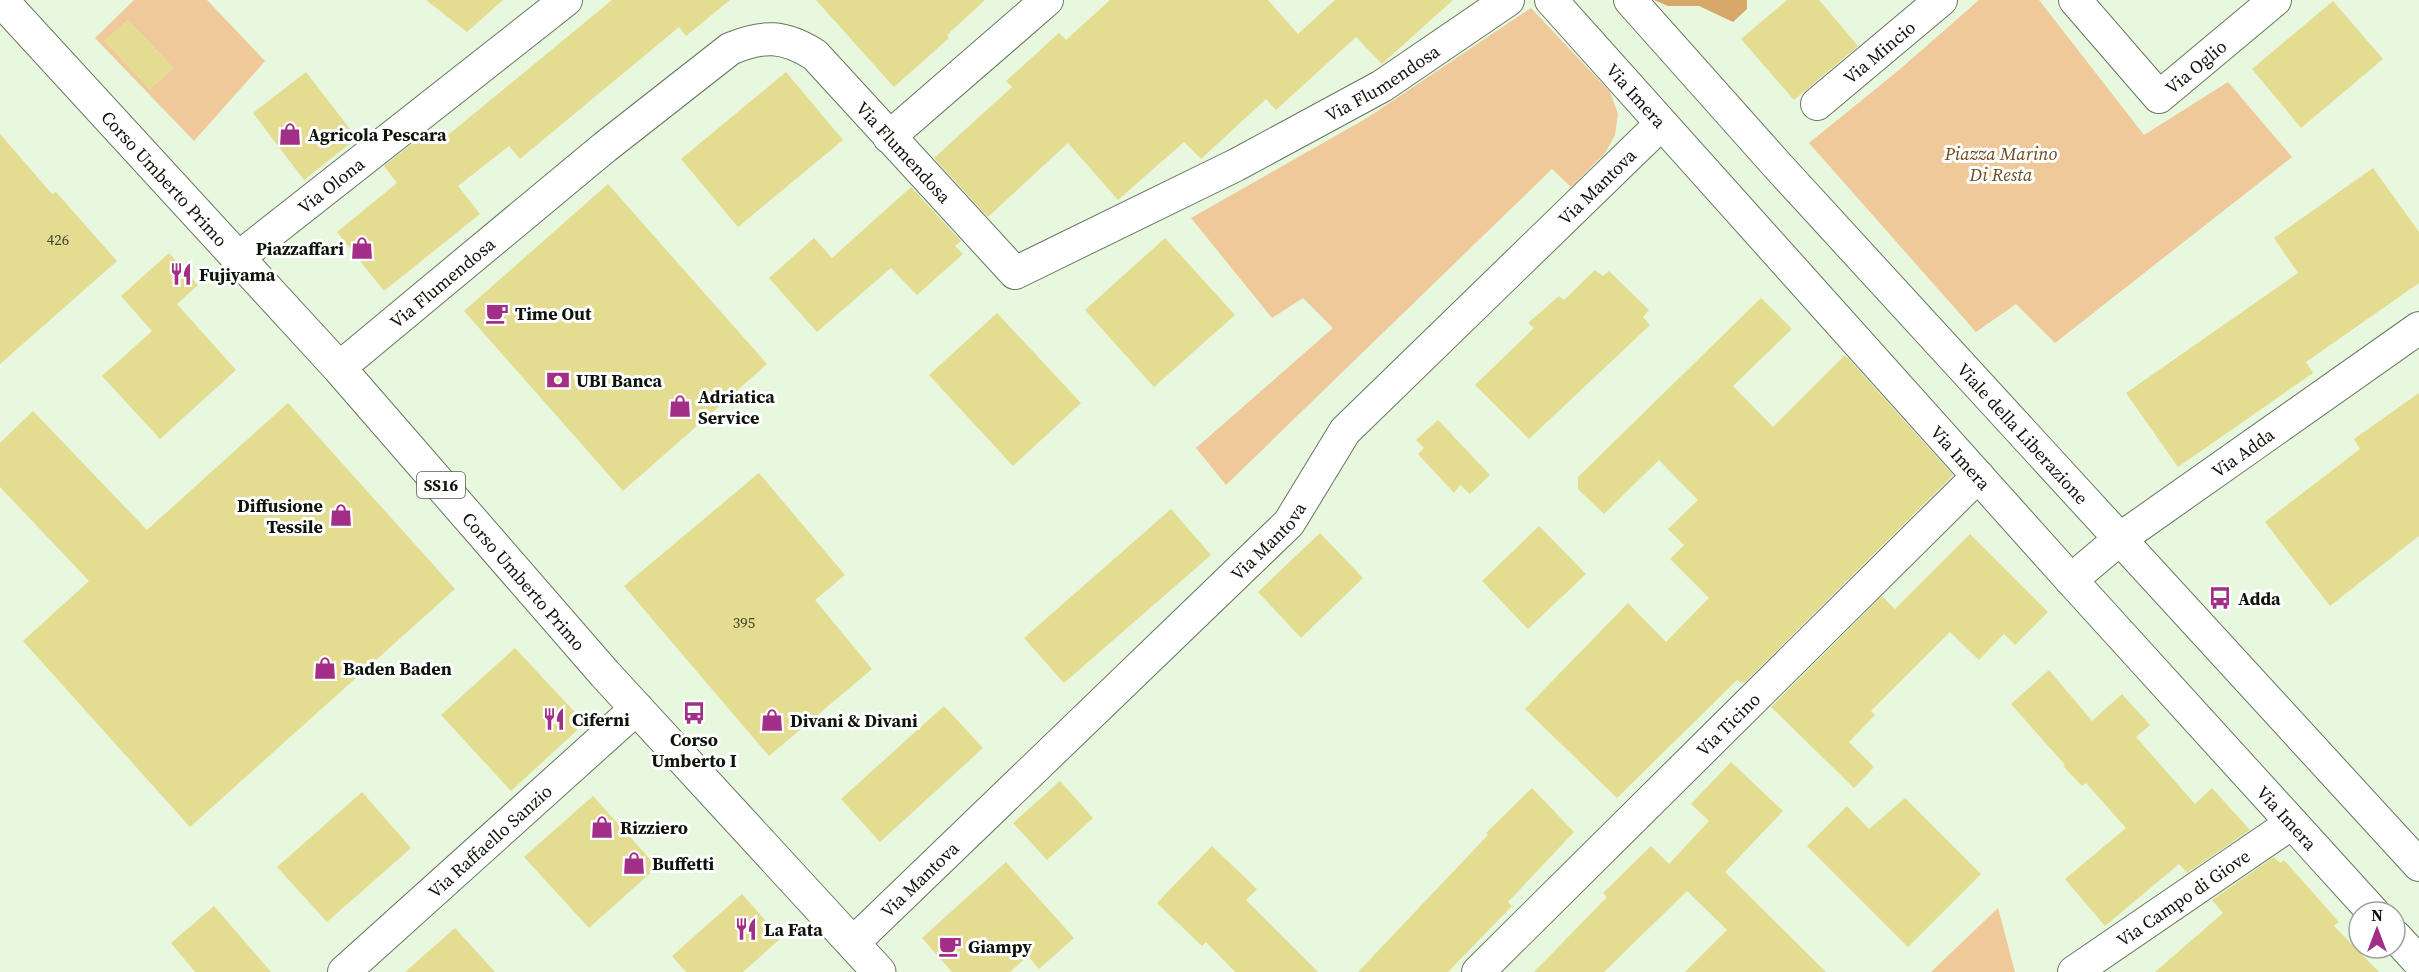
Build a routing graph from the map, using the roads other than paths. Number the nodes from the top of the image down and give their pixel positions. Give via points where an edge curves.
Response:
1 (1, 0) edge
2 (566, 0) edge
3 (1047, 0) edge
4 (1508, 0) edge
5 (1551, 0) edge
6 (1630, 0) edge
7 (1941, 0) edge
8 (2075, 0) edge
9 (2275, 0) edge
10 (1817, 104) dead end
11 (1661, 124) junction
12 (889, 137) junction
13 (238, 258) junction
14 (2419, 328) edge
15 (339, 368) junction
16 (1978, 476) junction
17 (2121, 538) junction
18 (2071, 580) junction
19 (637, 708) junction
20 (2292, 823) junction
21 (2419, 865) edge
22 (2362, 900) edge
23 (854, 943) junction
24 (2407, 949) edge
25 (2419, 962) edge
26 (2087, 969) edge
27 (344, 972) edge
28 (879, 972) edge
29 (1478, 972) edge

1 - 13 main road, Corso Umberto Primo / SS16
2 - 13 street, Via Olona
3 - 12 street
4 - 12 street, Via Flumendosa via 1382,86 1236,165 1015,273
5 - 11 street, Via Imera
6 - 17 street, Viale della Liberazione
7 - 10 street, Via Mincio
8 - 9 street, Via Oglio via 2159,97
11 - 16 street, Via Imera
11 - 23 street, Via Mantova via 1345,431 1289,523
12 - 15 street, Via Flumendosa via 815,55 797,44 775,39 745,42 730,49 605,147
13 - 15 main road, Corso Umberto Primo / SS16
14 - 17 street, Via Adda
15 - 19 main road, Corso Umberto Primo / SS16
16 - 18 street, Via Imera
16 - 29 street, Via Ticino
17 - 18 street, Via Adda
17 - 21 street, Viale della Liberazione
18 - 20 street, Via Imera
19 - 23 main road, Corso Umberto Primo / SS16
19 - 27 street, Via Raffaello Sanzio
20 - 22 street, Via Imera
20 - 26 street, Via Campo di Giove
23 - 28 main road, Corso Umberto Primo / SS16
24 - 25 street

